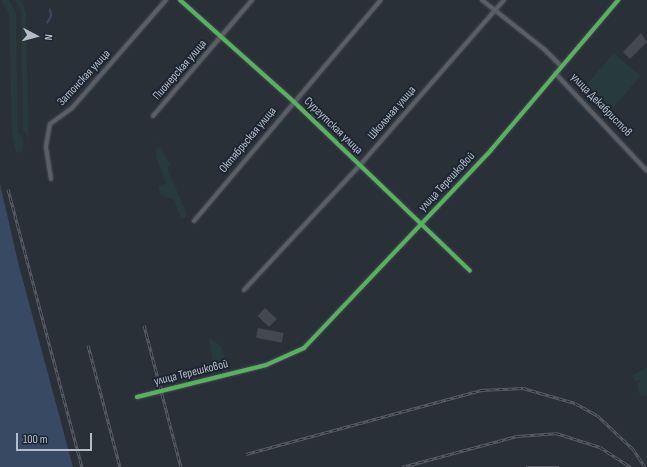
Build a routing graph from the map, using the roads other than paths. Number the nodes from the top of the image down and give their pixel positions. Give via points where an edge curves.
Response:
1 (166, 0) edge
2 (180, 0) edge
3 (252, 0) edge
4 (382, 0) edge
5 (482, 0) edge
6 (504, 0) edge
7 (618, 0) edge
8 (495, 11) junction
9 (222, 36) junction
10 (561, 66) junction
11 (556, 73) junction
12 (293, 101) junction
13 (153, 116) dead end
14 (360, 166) junction
15 (647, 170) edge
16 (50, 179) dead end
17 (194, 221) dead end
18 (422, 224) junction
19 (470, 271) dead end
20 (244, 290) dead end
21 (137, 397) dead end

1 - 16 street, Затонская улица via 72,108 50,124 46,146
2 - 9 street, Сургутская улица
3 - 9 street, Пионерская улица
4 - 12 street, Октябрьская улица
5 - 8 street, улица Декабристов
6 - 8 street, Школьная улица
7 - 10 street, улица Терешковой
8 - 10 street, улица Декабристов
8 - 14 street, Школьная улица
9 - 12 street, Сургутская улица
9 - 13 street, Пионерская улица
10 - 11 street, улица Терешковой
11 - 15 street, улица Декабристов
11 - 18 street, улица Терешковой
12 - 14 street, Сургутская улица
12 - 17 street, Октябрьская улица
14 - 18 street, Сургутская улица
14 - 20 street, Школьная улица
18 - 19 street, Сургутская улица
18 - 21 street, улица Терешковой via 304,348 266,365

